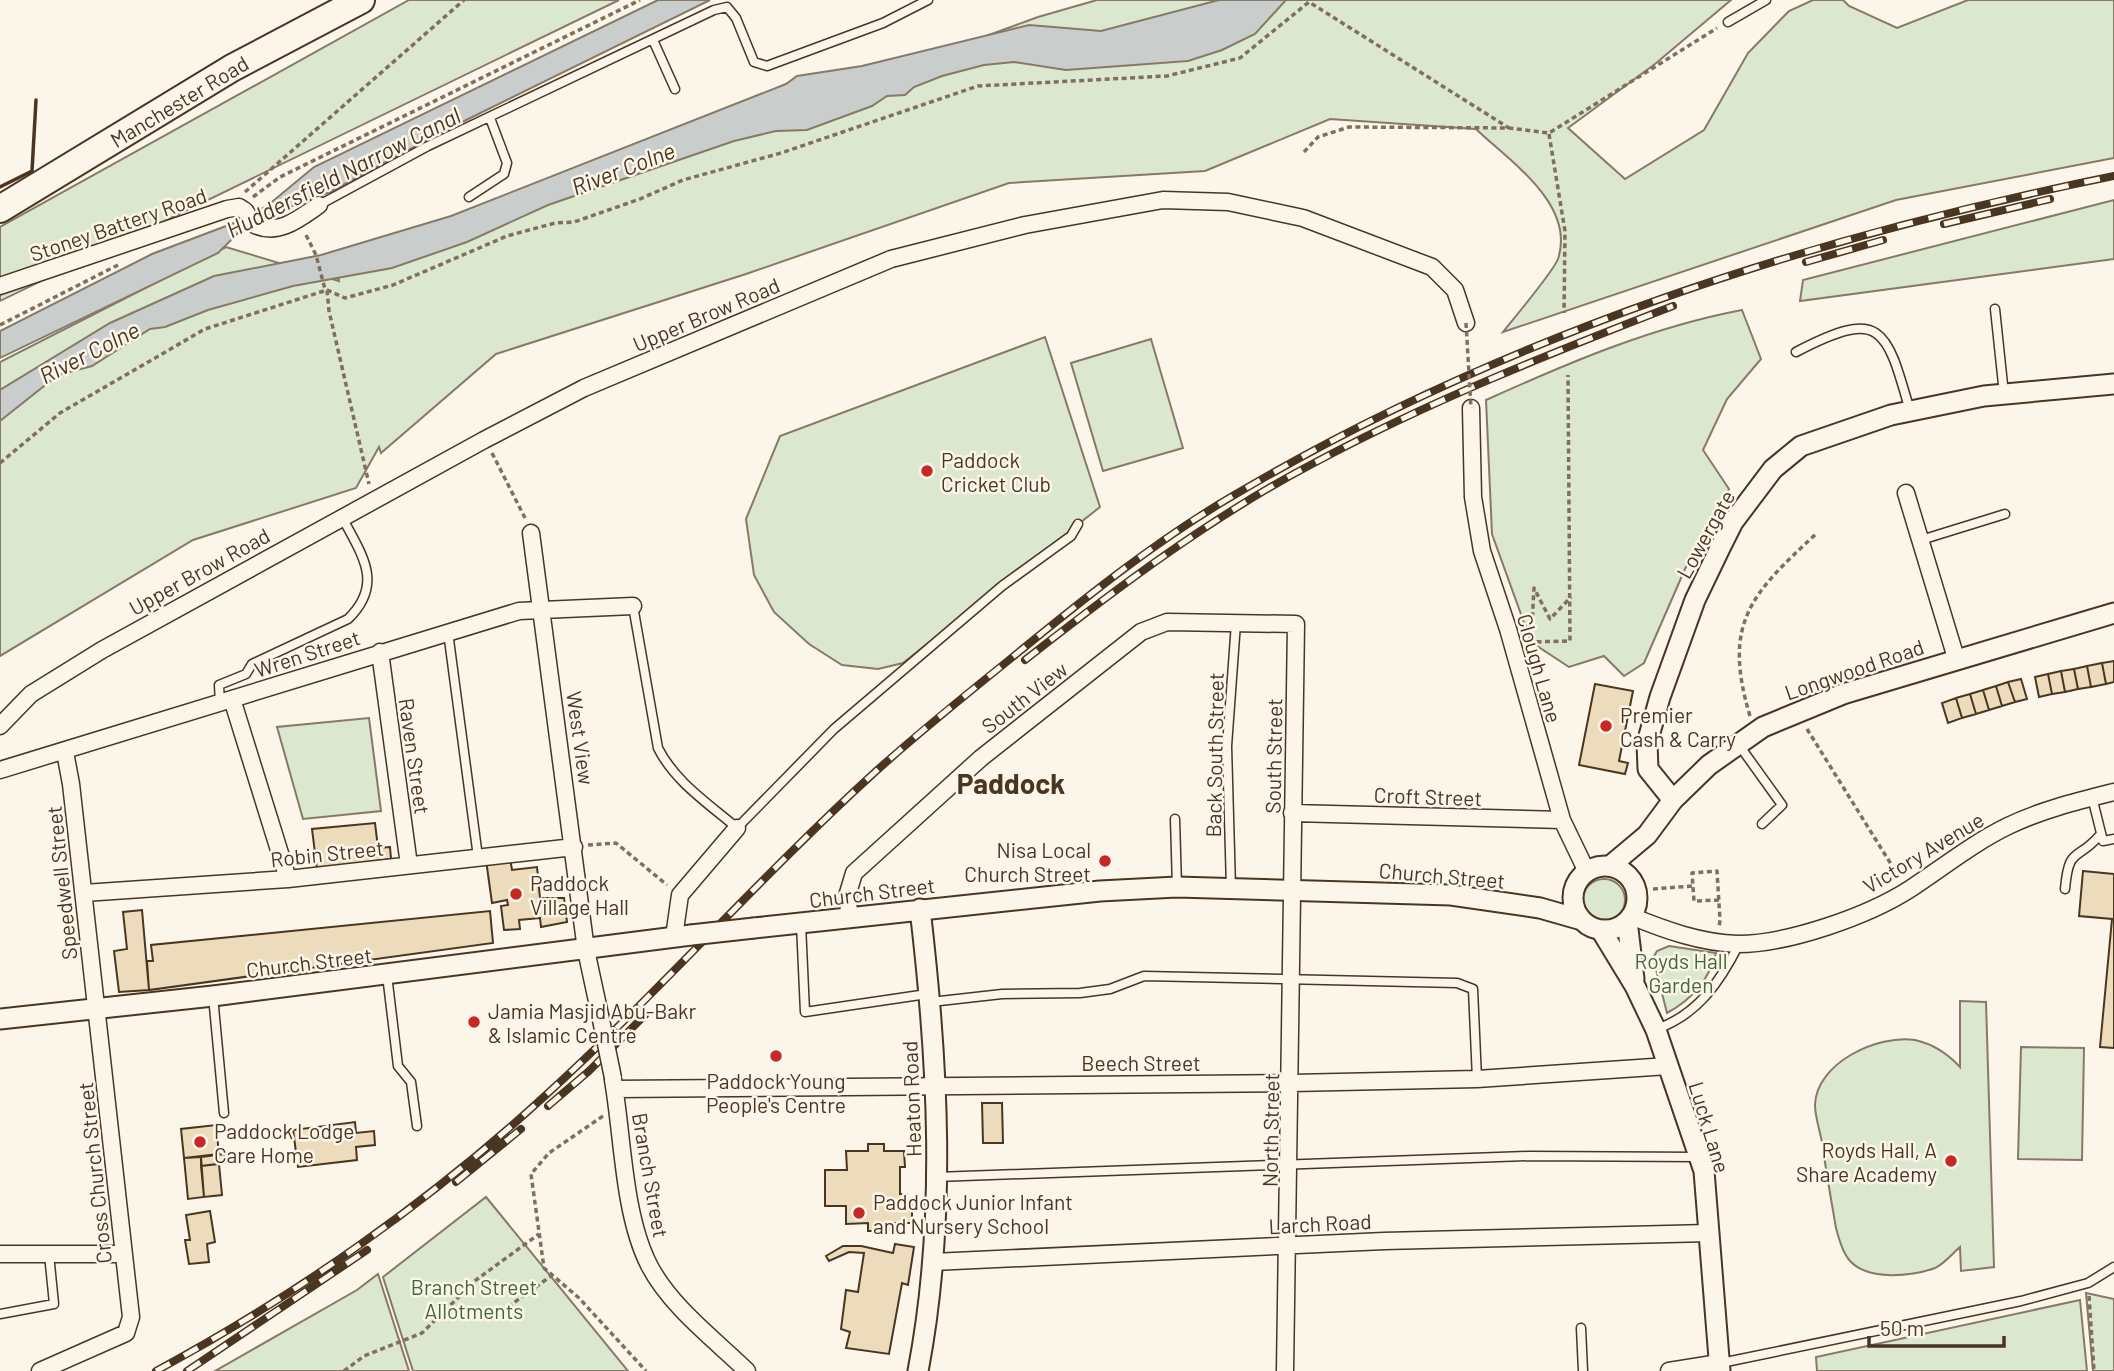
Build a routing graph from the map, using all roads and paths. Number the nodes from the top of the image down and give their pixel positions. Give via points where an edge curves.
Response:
1 (361, 0) edge
2 (464, 0) edge
3 (640, 0) edge
4 (928, 0) edge
5 (1766, 0) edge
6 (1728, 22) joint
7 (653, 40) junction
8 (675, 89) dead end
9 (490, 118) junction
10 (1509, 128) junction
11 (1549, 133) junction
12 (1304, 152) dead end
13 (470, 197) dead end
14 (258, 200) dead end
15 (319, 205) joint
16 (0, 209) edge
17 (242, 209) junction
18 (298, 220) junction
19 (128, 260) dead end
20 (0, 286) edge
21 (326, 290) junction
22 (1995, 309) dead end
23 (1564, 313) dead end
24 (1466, 323) joint
25 (0, 325) edge
26 (1796, 352) dead end
27 (1568, 375) dead end
28 (2114, 384) edge
29 (2004, 394) junction
30 (1471, 408) joint
31 (1910, 411) junction
32 (493, 454) dead end
33 (0, 463) edge
34 (370, 488) dead end
35 (1906, 493) dead end
36 (2005, 514) dead end
37 (342, 517) junction
38 (1078, 524) dead end
39 (530, 530) joint
40 (1816, 534) dead end
41 (1921, 540) junction
42 (1572, 596) junction
43 (633, 606) joint
44 (542, 611) junction
45 (2114, 613) edge
46 (1236, 623) junction
47 (1296, 624) joint
48 (448, 632) junction
49 (1510, 636) junction
50 (380, 652) junction
51 (1956, 658) junction
52 (226, 701) junction
53 (1797, 711) junction
54 (0, 726) edge
55 (1755, 731) junction
56 (1737, 743) junction
57 (65, 752) junction
58 (0, 770) edge
59 (2114, 792) edge
60 (2092, 797) junction
61 (1673, 800) junction
62 (1292, 813) junction
63 (1175, 820) dead end
64 (1562, 820) junction
65 (1762, 824) dead end
66 (737, 828) junction
67 (1647, 835) junction
68 (2100, 835) junction
69 (2114, 839) edge
70 (574, 847) junction
71 (478, 857) junction
72 (409, 865) junction
73 (1610, 866) junction
74 (1587, 872) junction
75 (1630, 878) junction
76 (288, 879) junction
77 (1693, 886) junction
78 (1177, 887) junction
79 (1231, 888) junction
80 (1291, 889) junction
81 (1574, 889) junction
82 (1653, 889) dead end
83 (2065, 889) dead end
84 (1908, 891) junction
85 (84, 893) junction
86 (680, 895) junction
87 (1718, 900) junction
88 (1540, 908) junction
89 (920, 909) junction
90 (849, 918) junction
91 (1629, 918) junction
92 (1582, 920) junction
93 (801, 923) junction
94 (1601, 930) junction
95 (683, 936) junction
96 (1717, 941) junction
97 (1739, 944) junction
98 (586, 950) junction
99 (387, 975) junction
100 (1292, 980) junction
101 (1635, 986) junction
102 (213, 996) junction
103 (931, 998) junction
104 (96, 1009) junction
105 (0, 1019) edge
106 (1656, 1030) junction
107 (1668, 1066) junction
108 (1478, 1079) junction
109 (614, 1083) junction
110 (1292, 1083) junction
111 (934, 1084) junction
112 (617, 1106) junction
113 (224, 1113) dead end
114 (417, 1126) dead end
115 (1699, 1157) junction
116 (1290, 1163) junction
117 (936, 1177) junction
118 (1709, 1233) junction
119 (539, 1234) junction
120 (1289, 1245) junction
121 (0, 1254) edge
122 (50, 1254) junction
123 (124, 1254) junction
124 (933, 1262) junction
125 (2114, 1267) edge
126 (551, 1276) junction
127 (2088, 1283) junction
128 (0, 1314) edge
129 (495, 1317) dead end
130 (1581, 1328) dead end
131 (1719, 1367) edge
132 (40, 1371) edge
133 (344, 1371) edge
134 (646, 1371) edge
135 (747, 1371) edge
136 (918, 1371) edge
137 (1285, 1371) edge
138 (1584, 1371) edge
139 (1669, 1371) edge
140 (2094, 1371) edge

1 - 16 main road, Manchester Road via 232,68
2 - 17 path via 243,194
3 - 14 path via 280,177 259,192
4 - 7 lane via 883,23 767,66 754,62 727,7
5 - 6 lane
6 - 11 path
7 - 8 lane
7 - 9 lane
9 - 13 lane via 507,163 504,174
9 - 15 lane
10 - 11 path
10 - 12 path via 1349,127 1318,137
10 - 21 path via 1309,2 1240,58 1167,76 978,86 781,153 683,180 573,222 507,236 393,285 345,298
11 - 23 path via 1565,232
15 - 18 street
17 - 18 street, bridge via 266,230
17 - 20 street, Stoney Battery Road
18 - 21 path via 316,255
19 - 25 path
21 - 33 path via 205,329 60,413
21 - 34 path
22 - 29 lane
24 - 30 path, bridge
24 - 37 street, Upper Brow Road via 1455,290 1432,267 1399,252 1303,218 1228,202 1163,200 1026,225 891,259 584,388
26 - 31 lane via 1839,331 1865,328 1880,337 1892,353
27 - 42 path
28 - 29 street, Lowergate
29 - 31 street, Lowergate
30 - 49 street, Clough Lane via 1465,471 1482,551
31 - 61 street, Lowergate via 1801,446 1773,469 1733,522 1691,611 1647,743 1648,769
32 - 39 path
35 - 41 street
36 - 41 lane
37 - 52 lane via 369,576 359,608 348,619 252,664 246,674 219,685
37 - 54 street, Upper Brow Road via 102,649 31,694
38 - 66 lane via 1071,536 1002,586 834,729
39 - 44 street, West View
40 - 55 path via 1772,576 1752,602 1743,625 1739,669
41 - 51 street
42 - 49 path via 1570,641
42 - 49 path via 1550,619 1535,588 1532,625
43 - 44 street, Wren Street
43 - 66 lane via 658,748 680,779
44 - 48 street, Wren Street via 519,611
44 - 70 street, West View
45 - 51 street, Longwood Road
46 - 47 street, South View
46 - 79 lane, Back South Street via 1227,746
46 - 90 street, South View via 1167,622 1141,632 981,758 854,873 848,893
47 - 62 street, South Street
48 - 50 street, Wren Street
48 - 71 lane
49 - 64 street, Clough Lane
50 - 52 street, Wren Street
50 - 72 street, Raven Street
51 - 53 street, Longwood Road
52 - 57 street, Wren Street
52 - 76 street
53 - 55 street, Longwood Road
53 - 84 path
55 - 56 street, Longwood Road
56 - 61 street, Longwood Road
56 - 65 lane via 1783,805
57 - 58 street, Wren Street
57 - 85 street, Speedwell Street
59 - 60 street, Victory Avenue
60 - 68 lane
60 - 84 street, Victory Avenue via 2007,826
61 - 67 street, Longwood Road
62 - 64 street, Croft Street
62 - 80 street, South Street
63 - 78 lane
64 - 74 street, Clough Lane
66 - 86 street
67 - 73 street, Longwood Road
67 - 75 street, Longwood Road
68 - 69 lane via 2104,841
68 - 83 lane via 2067,862
70 - 71 street, Robin Street
70 - 86 path via 616,843
70 - 98 street, West View
71 - 72 street, Robin Street
72 - 76 street, Robin Street
73 - 74 street
73 - 75 street
74 - 81 street
75 - 91 street via 1637,894
76 - 85 street, Robin Street
77 - 82 path
77 - 87 path via 1694,901
77 - 87 path via 1692,873 1717,872
78 - 79 street, Church Street
78 - 89 street, Church Street
79 - 80 street, Church Street
80 - 88 street, Church Street via 1451,895
80 - 100 street, North Street
81 - 88 street
81 - 92 street via 1574,908
84 - 97 street, Victory Avenue via 1816,929
85 - 104 street, Speedwell Street
86 - 95 street
87 - 96 path
88 - 92 street, Church Street
89 - 90 street, Church Street
89 - 103 street, Heaton Road
90 - 93 street, Church Street
91 - 94 street via 1620,926
91 - 96 street, Victory Avenue
91 - 101 street, Luck Lane
92 - 94 street
93 - 95 street, Church Street, bridge
93 - 103 lane via 805,1012
94 - 101 street, Luck Lane
95 - 98 street, Church Street
96 - 97 street, Victory Avenue
97 - 106 lane via 1726,972 1703,1001 1687,1015
98 - 99 street, Church Street
98 - 109 street, Branch Street, bridge
99 - 102 street, Church Street
99 - 114 lane via 398,1066 411,1082
100 - 103 lane via 1144,976 1110,989 1080,993
100 - 108 lane via 1457,983 1473,989
100 - 110 street, North Street
101 - 106 street, Luck Lane
102 - 104 street, Church Street
102 - 113 lane
103 - 111 street, Heaton Road
104 - 105 street, Church Street
104 - 123 street, Cross Church Street
106 - 107 street, Luck Lane
107 - 108 street, Beech Street
107 - 115 street, Luck Lane
108 - 110 street, Beech Street
109 - 111 street, Beech Street
109 - 112 street, Branch Street
110 - 111 street, Beech Street
110 - 116 street, North Street
111 - 117 street, Heaton Road
112 - 119 path via 550,1153 531,1174
112 - 135 street, Branch Street via 638,1237 649,1265 668,1292
115 - 116 lane via 1528,1156
115 - 118 street, Luck Lane
116 - 117 lane
116 - 120 street, North Street
117 - 124 street, Heaton Road
118 - 120 street, Larch Road
118 - 131 street, Luck Lane
119 - 126 path via 544,1268
119 - 133 path via 476,1280 422,1334 364,1356
120 - 124 street, Larch Road
120 - 137 street, North Street
121 - 122 street
122 - 123 street
122 - 128 lane via 54,1304
123 - 132 street, Cross Church Street via 131,1317 126,1333
124 - 136 street, Heaton Road
125 - 127 lane
126 - 129 path
126 - 134 path via 579,1298
127 - 131 lane
127 - 140 path
130 - 138 lane
131 - 139 street

